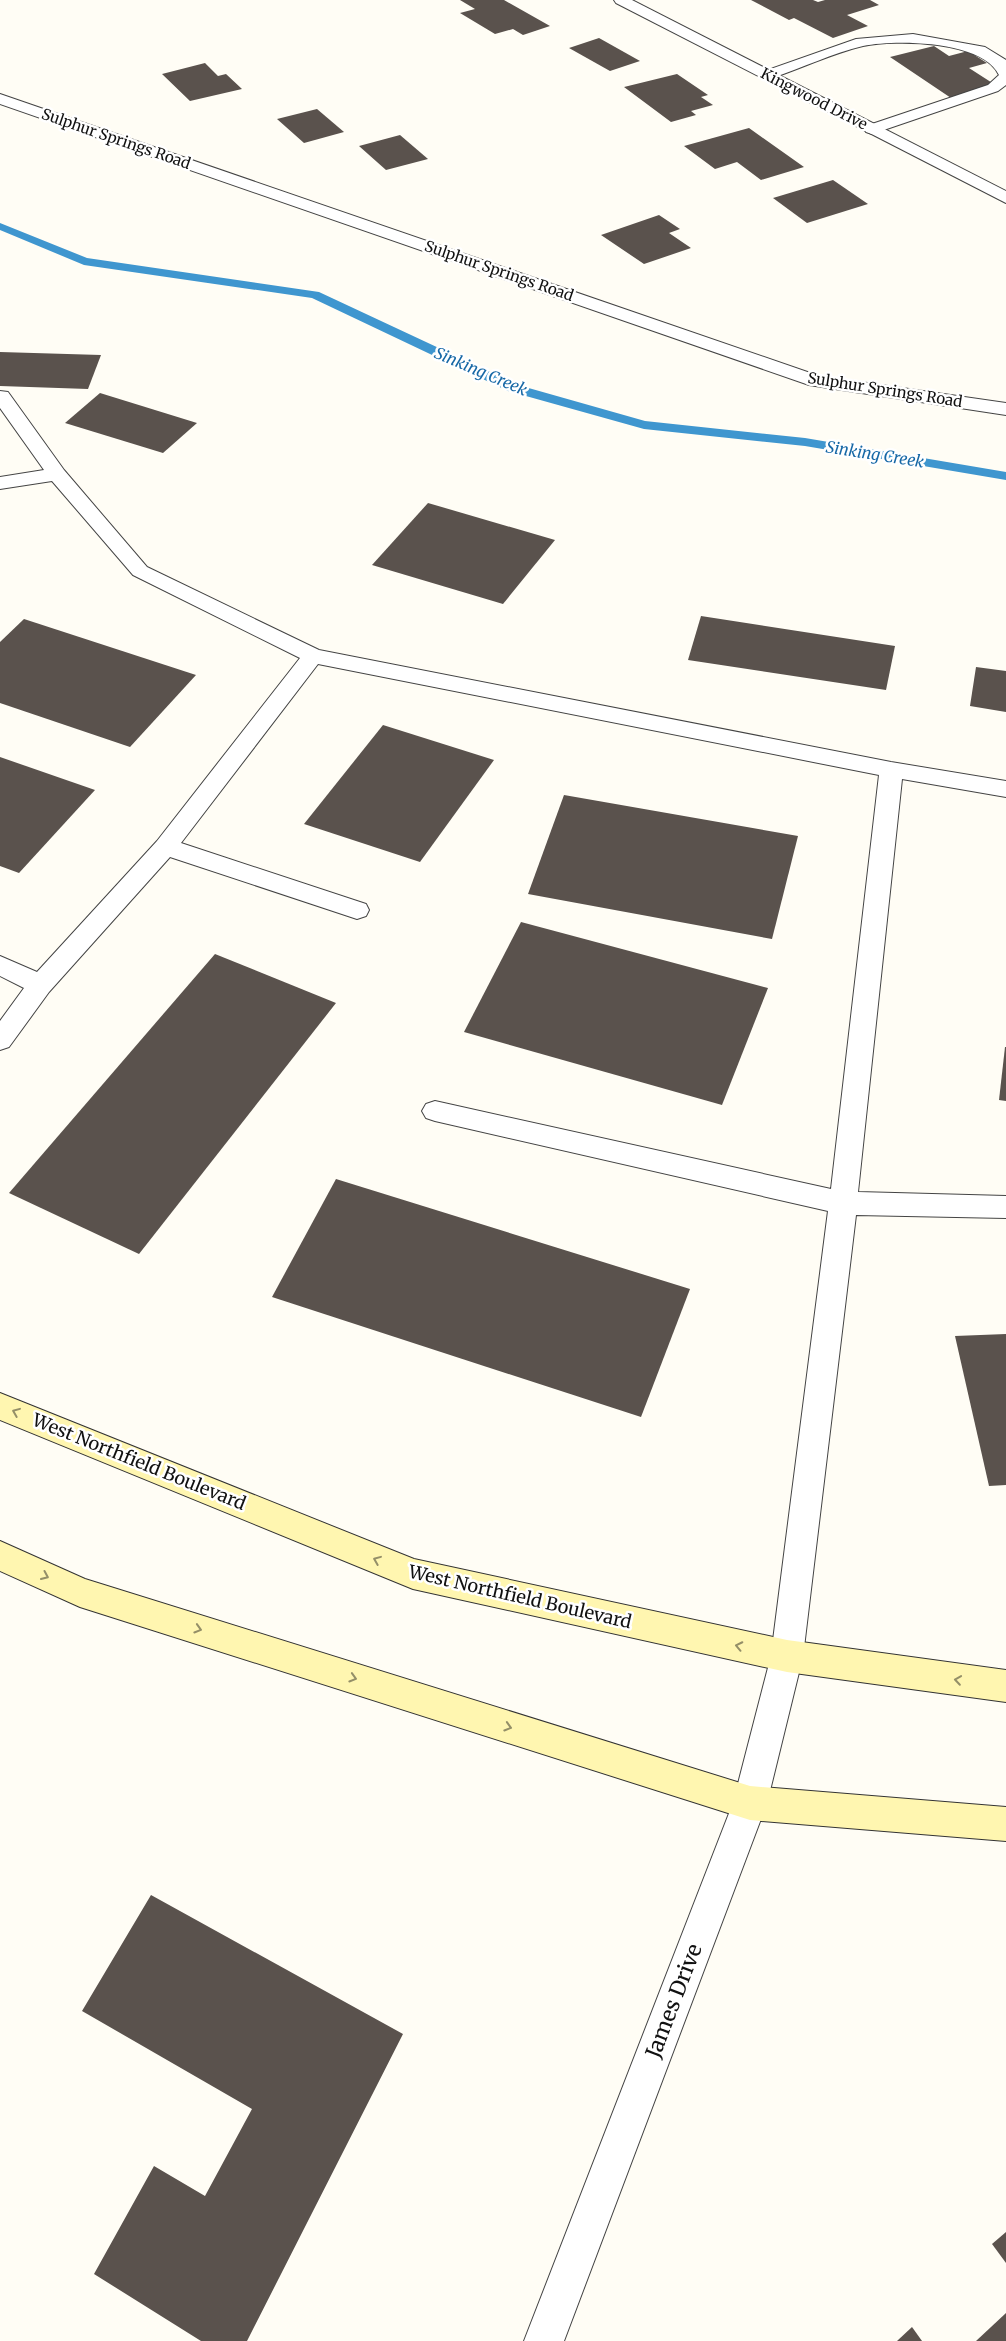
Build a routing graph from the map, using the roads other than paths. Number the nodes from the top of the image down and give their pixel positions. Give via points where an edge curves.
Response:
1 (621, 0) edge
2 (767, 75) junction
3 (1006, 76) edge
4 (0, 99) edge
5 (872, 129) junction
6 (1006, 198) edge
7 (0, 396) edge
8 (1006, 409) edge
9 (57, 474) junction
10 (0, 483) edge
11 (313, 656) junction
12 (891, 770) junction
13 (1006, 789) edge
14 (165, 847) junction
15 (357, 910) dead end
16 (0, 965) edge
17 (40, 986) junction
18 (0, 1040) edge
19 (435, 1111) dead end
20 (843, 1203) junction
21 (1006, 1207) edge
22 (0, 1406) edge
23 (0, 1556) edge
24 (787, 1656) junction
25 (1006, 1686) edge
26 (750, 1803) junction
27 (1006, 1824) edge
28 (544, 2341) edge

1 - 2 street, Kingwood Drive
2 - 3 street via 861,42 913,38 980,50 1002,64
2 - 5 street, Kingwood Drive
3 - 5 street via 993,88
4 - 8 street, Sulphur Springs Road via 816,381
5 - 6 street, Kingwood Drive
7 - 9 street
9 - 10 street
9 - 11 street via 140,572
11 - 12 street
11 - 14 street
12 - 13 street
12 - 20 street, James Drive
14 - 15 street
14 - 17 street
16 - 17 street
17 - 18 street
19 - 20 street
20 - 21 street
20 - 24 street, James Drive
24 -> 22 main road, West Northfield Boulevard via 413,1574
23 -> 26 main road via 80,1592
25 -> 24 main road, West Northfield Boulevard
24 - 26 street, James Drive
26 - 27 main road
26 - 28 street, James Drive

